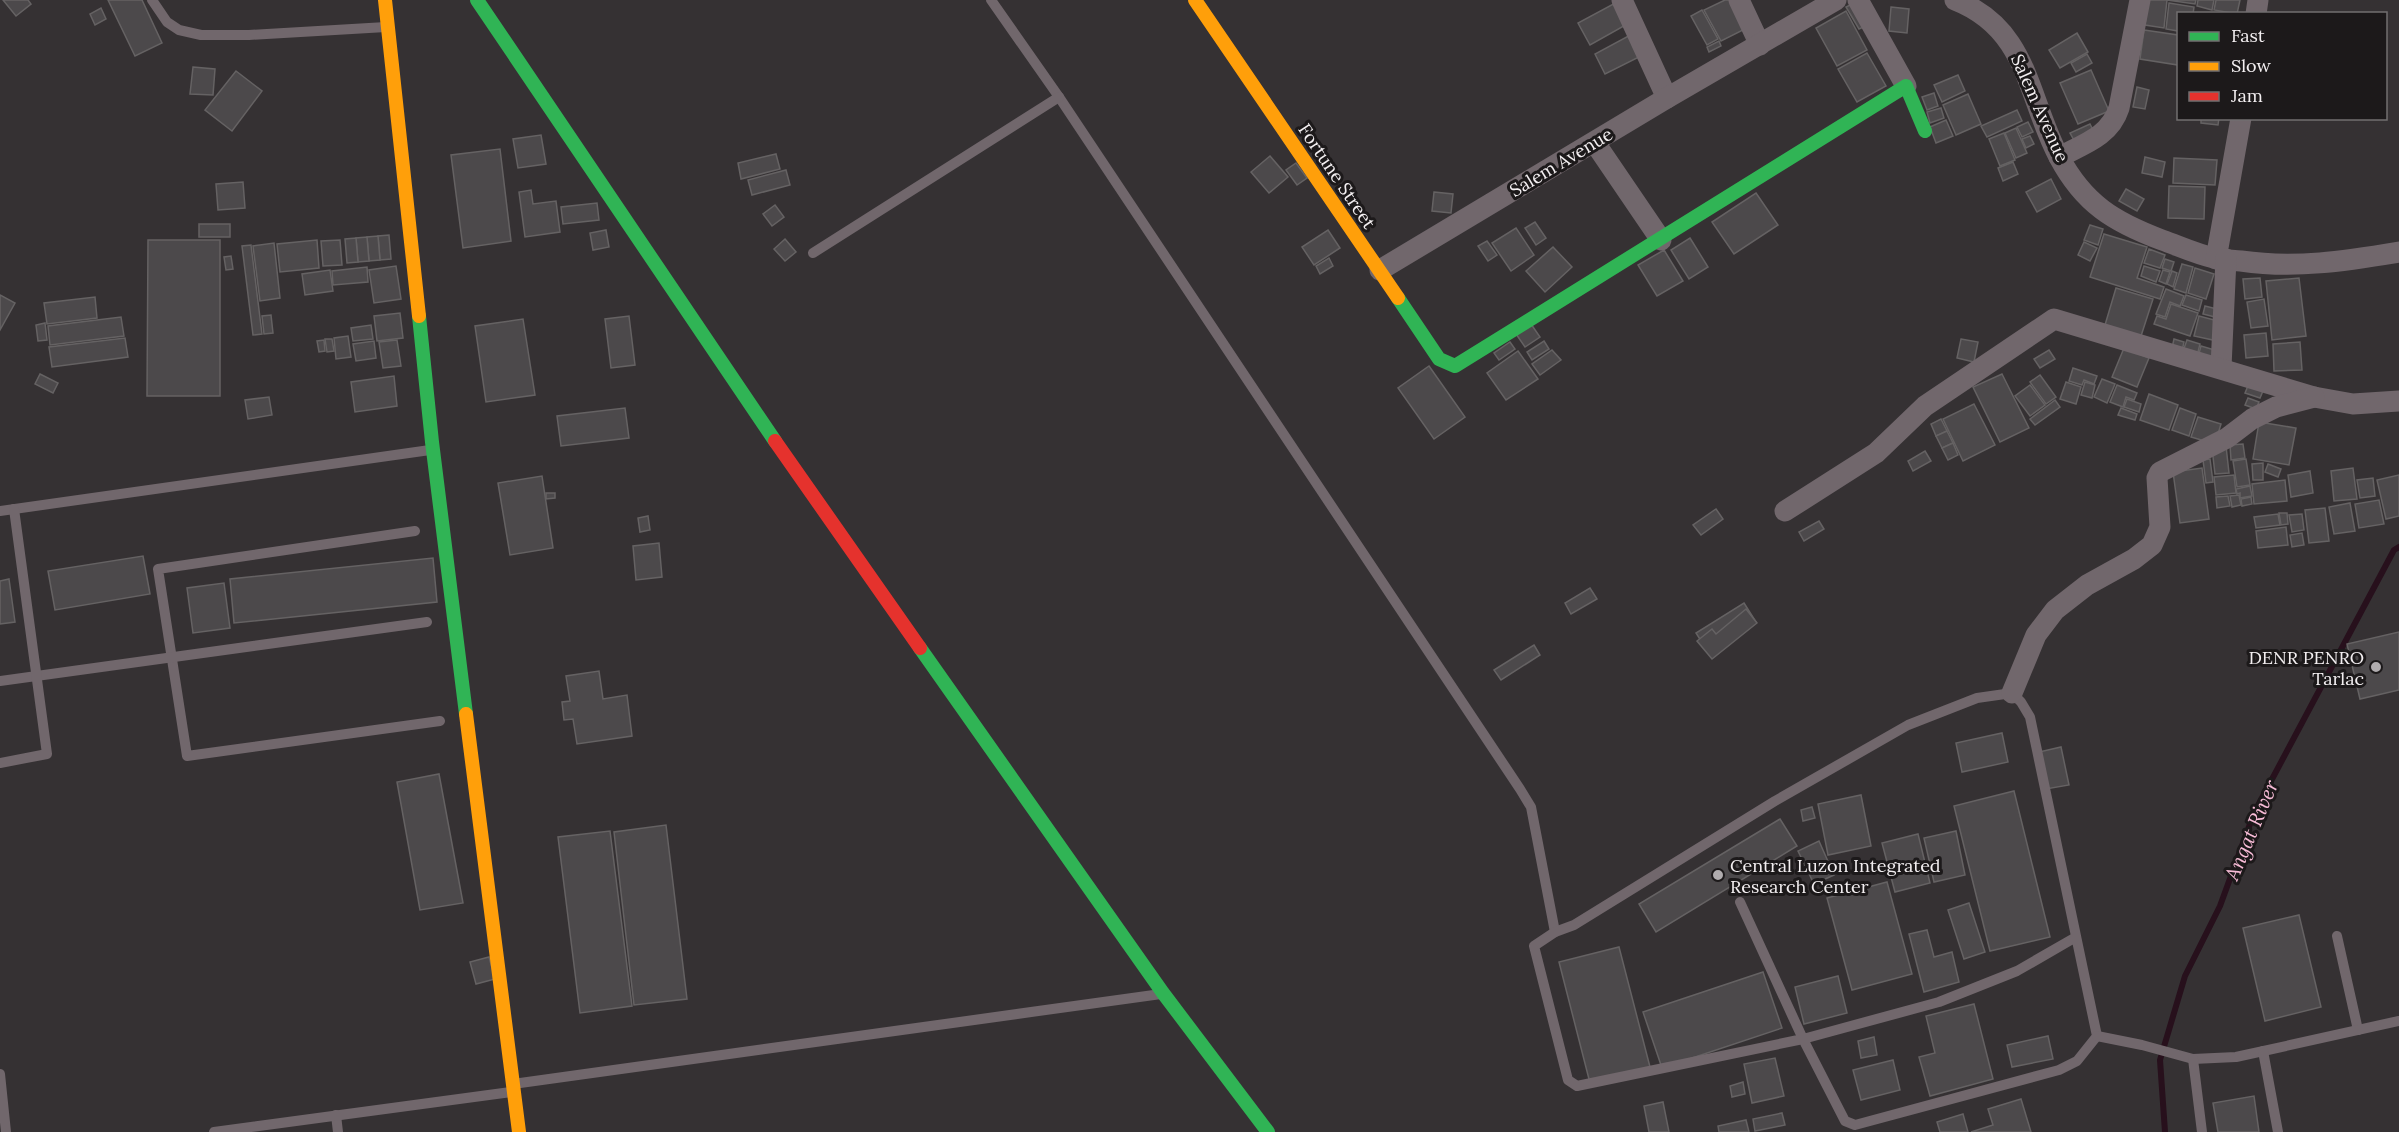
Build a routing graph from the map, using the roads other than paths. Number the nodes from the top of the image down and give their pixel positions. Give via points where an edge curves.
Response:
1 (152, 0) edge
2 (385, 0) edge
3 (477, 0) edge
4 (992, 0) edge
5 (1195, 0) edge
6 (1622, 0) edge
7 (1739, 0) edge
8 (1836, 0) edge
9 (1858, 0) edge
10 (1955, 0) edge
11 (2124, 0) edge
12 (2140, 0) edge
13 (2137, 22) junction
14 (388, 26) junction
15 (1761, 45) junction
16 (1906, 86) junction
17 (1059, 97) junction
18 (1667, 98) junction
19 (2241, 120) edge
20 (1925, 131) dead end
21 (1595, 143) junction
22 (2059, 157) junction
23 (1661, 240) junction
24 (2399, 252) edge
25 (813, 253) dead end
26 (2221, 259) junction
27 (1380, 270) junction
28 (2221, 368) junction
29 (2314, 397) junction
30 (2399, 401) edge
31 (434, 450) junction
32 (15, 509) junction
33 (1785, 511) dead end
34 (0, 512) edge
35 (415, 531) dead end
36 (427, 622) dead end
37 (172, 658) junction
38 (36, 676) junction
39 (0, 681) edge
40 (2012, 693) junction
41 (440, 721) dead end
42 (0, 763) edge
43 (1740, 902) dead end
44 (1555, 932) junction
45 (2337, 936) dead end
46 (2076, 937) junction
47 (1163, 993) junction
48 (2399, 1021) edge
49 (2358, 1030) junction
50 (2097, 1036) junction
51 (1803, 1039) junction
52 (2263, 1051) junction
53 (2193, 1059) junction
54 (0, 1074) edge
55 (513, 1088) junction
56 (336, 1115) junction
57 (1846, 1128) edge
58 (261, 1129) edge
59 (6, 1132) edge
60 (214, 1132) edge
61 (338, 1132) edge
62 (519, 1132) edge
63 (1268, 1132) edge
64 (2202, 1132) edge
65 (2278, 1132) edge

1 - 14 lane via 167,22 179,30 201,35
2 - 14 street
3 - 47 street via 776,443
4 - 17 lane
5 - 27 street, Fortune Street
6 - 18 street
7 - 15 street
8 - 15 street, Salem Avenue
9 - 16 street
10 - 22 street, Salem Avenue via 1969,5 2000,28 2021,59
11 - 13 street
12 - 13 street
13 - 22 street via 2115,122
14 - 31 street
15 - 18 street, Salem Avenue
16 - 20 street
16 - 23 street
17 - 25 lane
17 - 44 lane via 1531,807
18 - 21 street, Salem Avenue
19 - 26 street
21 - 23 street
21 - 27 street, Salem Avenue
22 - 26 street, Salem Avenue via 2082,192 2110,217 2129,228
23 - 27 street, Fortune Street via 1455,366 1439,359
24 - 26 street, Salem Avenue via 2298,266
26 - 28 street
28 - 29 street
28 - 33 street via 2054,319 1925,406 1876,453
29 - 30 street via 2353,404
29 - 40 street via 2276,407 2228,438 2160,472 2160,527 2152,545 2055,610 2036,635
31 - 32 lane
31 - 55 street
32 - 34 lane
32 - 38 lane
35 - 37 lane via 158,569
36 - 37 lane
37 - 38 lane
37 - 41 lane via 187,756
38 - 39 lane
38 - 42 lane via 46,754
40 - 44 lane via 1977,698 1908,725 1775,801 1574,925
40 - 46 lane via 2030,717
43 - 51 lane
44 - 51 lane via 1534,946 1571,1084 1578,1086
45 - 49 lane
46 - 50 lane
46 - 51 lane via 2017,971 1949,998
47 - 55 lane
47 - 63 street
48 - 49 lane
49 - 52 lane
50 - 53 lane
50 - 57 lane via 2077,1061 2059,1070
51 - 57 lane
52 - 53 lane
52 - 65 lane
53 - 64 lane
54 - 59 lane
55 - 56 lane
55 - 62 street
56 - 58 lane
56 - 61 lane
58 - 60 lane

